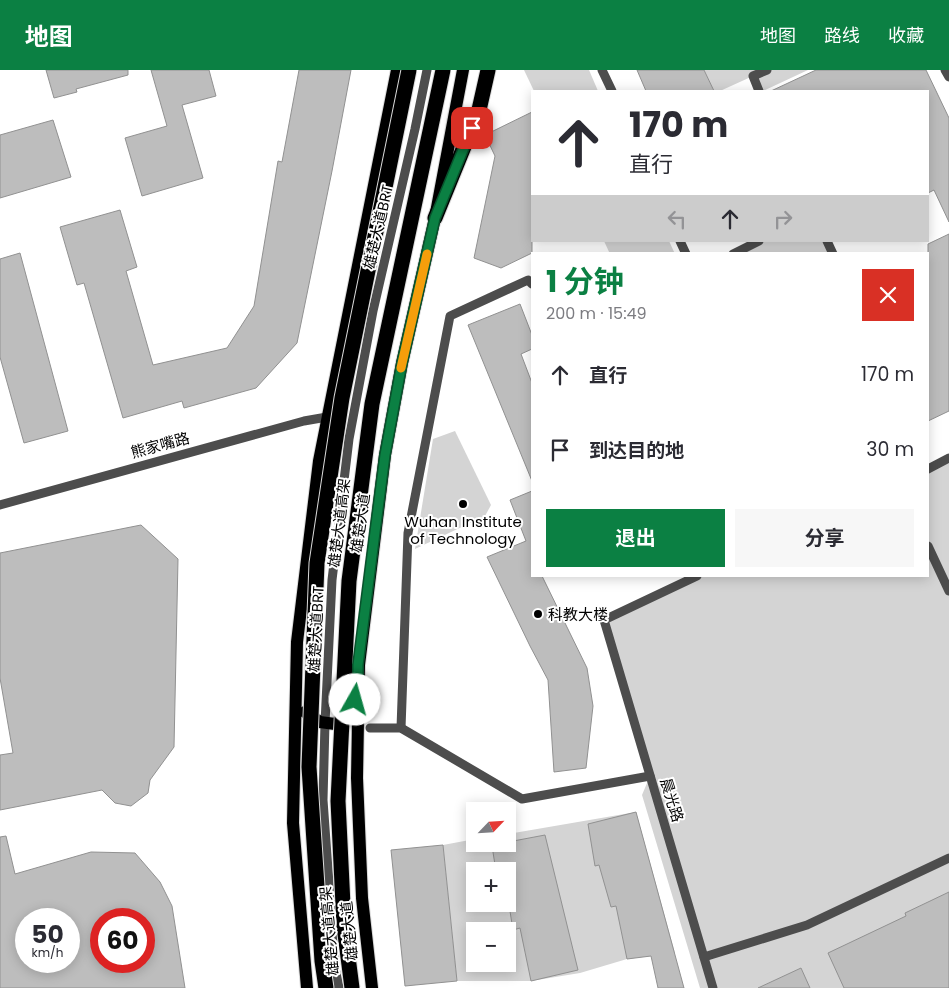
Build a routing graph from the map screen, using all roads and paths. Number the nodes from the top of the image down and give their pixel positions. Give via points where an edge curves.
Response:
1 (397, 70) edge
2 (409, 70) edge
3 (427, 70) edge
4 (443, 70) edge
5 (463, 70) edge
6 (488, 70) edge
7 (602, 70) edge
8 (767, 70) edge
9 (946, 70) edge
10 (949, 77) edge
11 (612, 90) edge
12 (760, 90) edge
13 (435, 218) junction
14 (757, 242) edge
15 (737, 252) edge
16 (531, 283) edge
17 (327, 417) junction
18 (949, 458) edge
19 (929, 468) edge
20 (0, 505) edge
21 (929, 548) edge
22 (695, 577) edge
23 (949, 591) edge
24 (296, 686) junction
25 (358, 690) junction
26 (325, 723) junction
27 (370, 728) dead end
28 (401, 728) junction
29 (650, 776) junction
30 (949, 858) edge
31 (704, 957) junction
32 (307, 988) edge
33 (325, 988) edge
34 (338, 988) edge
35 (352, 988) edge
36 (372, 988) edge
37 (713, 988) edge

1 - 17 main road
2 - 33 highway, 雄楚大道高架, bridge via 342,398 317,562 309,767
3 - 26 street, 雄楚大道BRT via 373,311 349,439 332,580
4 - 35 highway, 雄楚大道高架, bridge via 372,404 349,581 338,801 344,926
5 - 13 main road, 雄楚大道
6 - 13 highway via 479,110
7 - 11 street
8 - 12 street via 753,76
9 - 10 street
13 - 25 main road, 雄楚大道 via 385,455 358,665
14 - 15 street
16 - 28 street via 528,280 450,316 408,533
17 - 20 street, 熊家嘴路 via 295,423
17 - 24 main road via 297,642
18 - 19 street
21 - 23 street
22 - 29 street, 晨光路 via 604,620
24 - 26 main road via 304,711
24 - 32 main road via 293,823
25 - 26 main road via 353,710 335,724
25 - 36 main road, 雄楚大道 via 356,778 362,898
26 - 34 street, 雄楚大道BRT via 323,800
27 - 28 street
28 - 29 street via 522,799
29 - 31 street, 晨光路
30 - 31 street via 807,925
31 - 37 street, 晨光路

